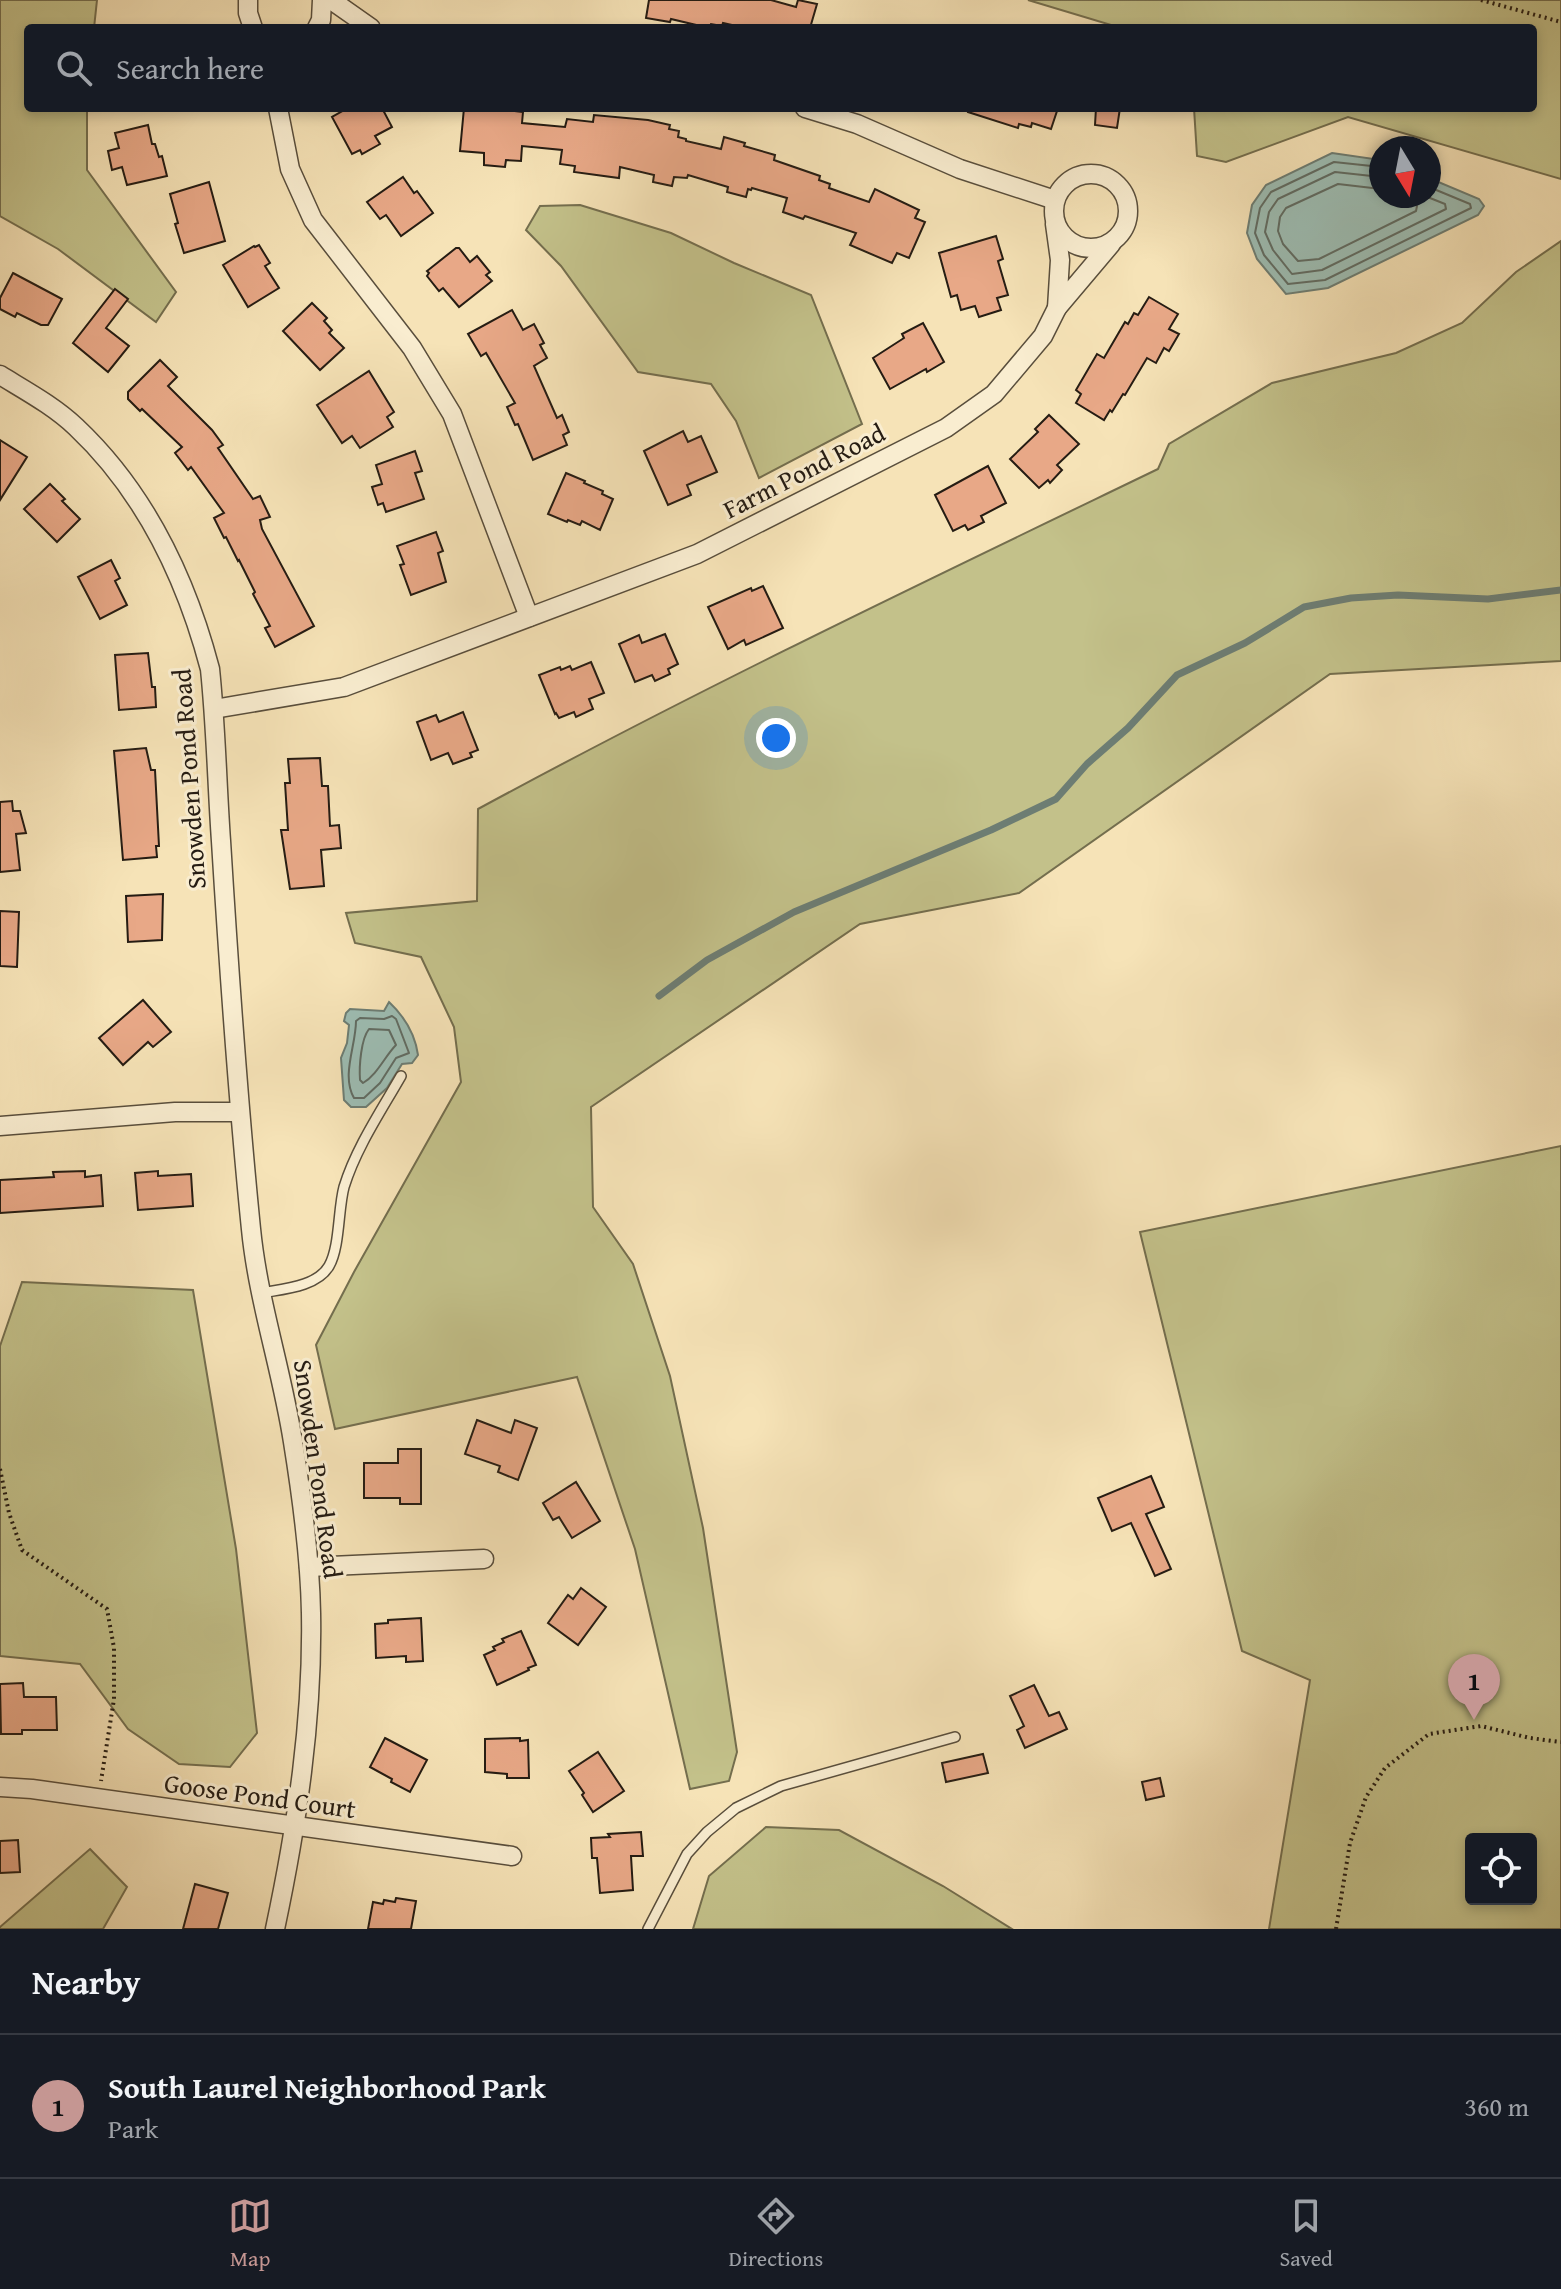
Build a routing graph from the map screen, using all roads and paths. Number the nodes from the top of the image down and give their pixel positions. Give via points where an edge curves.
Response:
1 (248, 0) edge
2 (322, 0) edge
3 (331, 0) edge
4 (1481, 0) edge
5 (1561, 22) edge
6 (252, 24) edge
7 (319, 24) edge
8 (365, 24) edge
9 (279, 112) edge
10 (818, 112) edge
11 (1055, 200) junction
12 (1055, 221) junction
13 (1111, 244) junction
14 (1057, 308) junction
15 (0, 375) edge
16 (529, 617) junction
17 (214, 709) junction
18 (401, 1076) dead end
19 (239, 1112) junction
20 (0, 1126) edge
21 (261, 1293) junction
22 (0, 1469) edge
23 (484, 1559) dead end
24 (309, 1567) junction
25 (955, 1737) dead end
26 (1561, 1742) edge
27 (0, 1787) edge
28 (98, 1799) junction
29 (296, 1827) junction
30 (512, 1856) dead end
31 (275, 1929) edge
32 (648, 1929) edge
33 (1336, 1929) edge

1 - 6 street
2 - 7 street
3 - 8 street
4 - 5 path
9 - 16 street via 290,169 313,220 412,348 452,414
10 - 11 street via 960,169
11 - 12 street, Farm Pond Road
11 - 13 street, Farm Pond Road via 1062,188 1091,173 1119,185 1129,212 1127,225
12 - 13 street via 1073,244 1086,249
12 - 14 street, Farm Pond Road via 1060,260
13 - 14 street, Farm Pond Road
14 - 16 street, Farm Pond Road via 1043,336 994,394 946,428 697,554
15 - 17 street, Snowden Pond Road via 75,425 154,525 200,629
16 - 17 street, Farm Pond Road via 344,687
17 - 19 street, Snowden Pond Road
18 - 21 lane via 352,1165 329,1267 301,1285
19 - 20 street
19 - 21 street, Snowden Pond Road
21 - 24 street, Snowden Pond Road via 293,1438
22 - 28 path via 22,1550 107,1609 114,1699
23 - 24 street
24 - 29 street, Snowden Pond Road via 310,1684
25 - 32 lane via 781,1786 736,1808 687,1854
26 - 33 path via 1481,1726 1429,1734 1385,1768 1366,1797 1350,1843
27 - 28 street, Goose Pond Court
28 - 29 street, Goose Pond Court
29 - 30 street, Goose Pond Court
29 - 31 street, Snowden Pond Road

